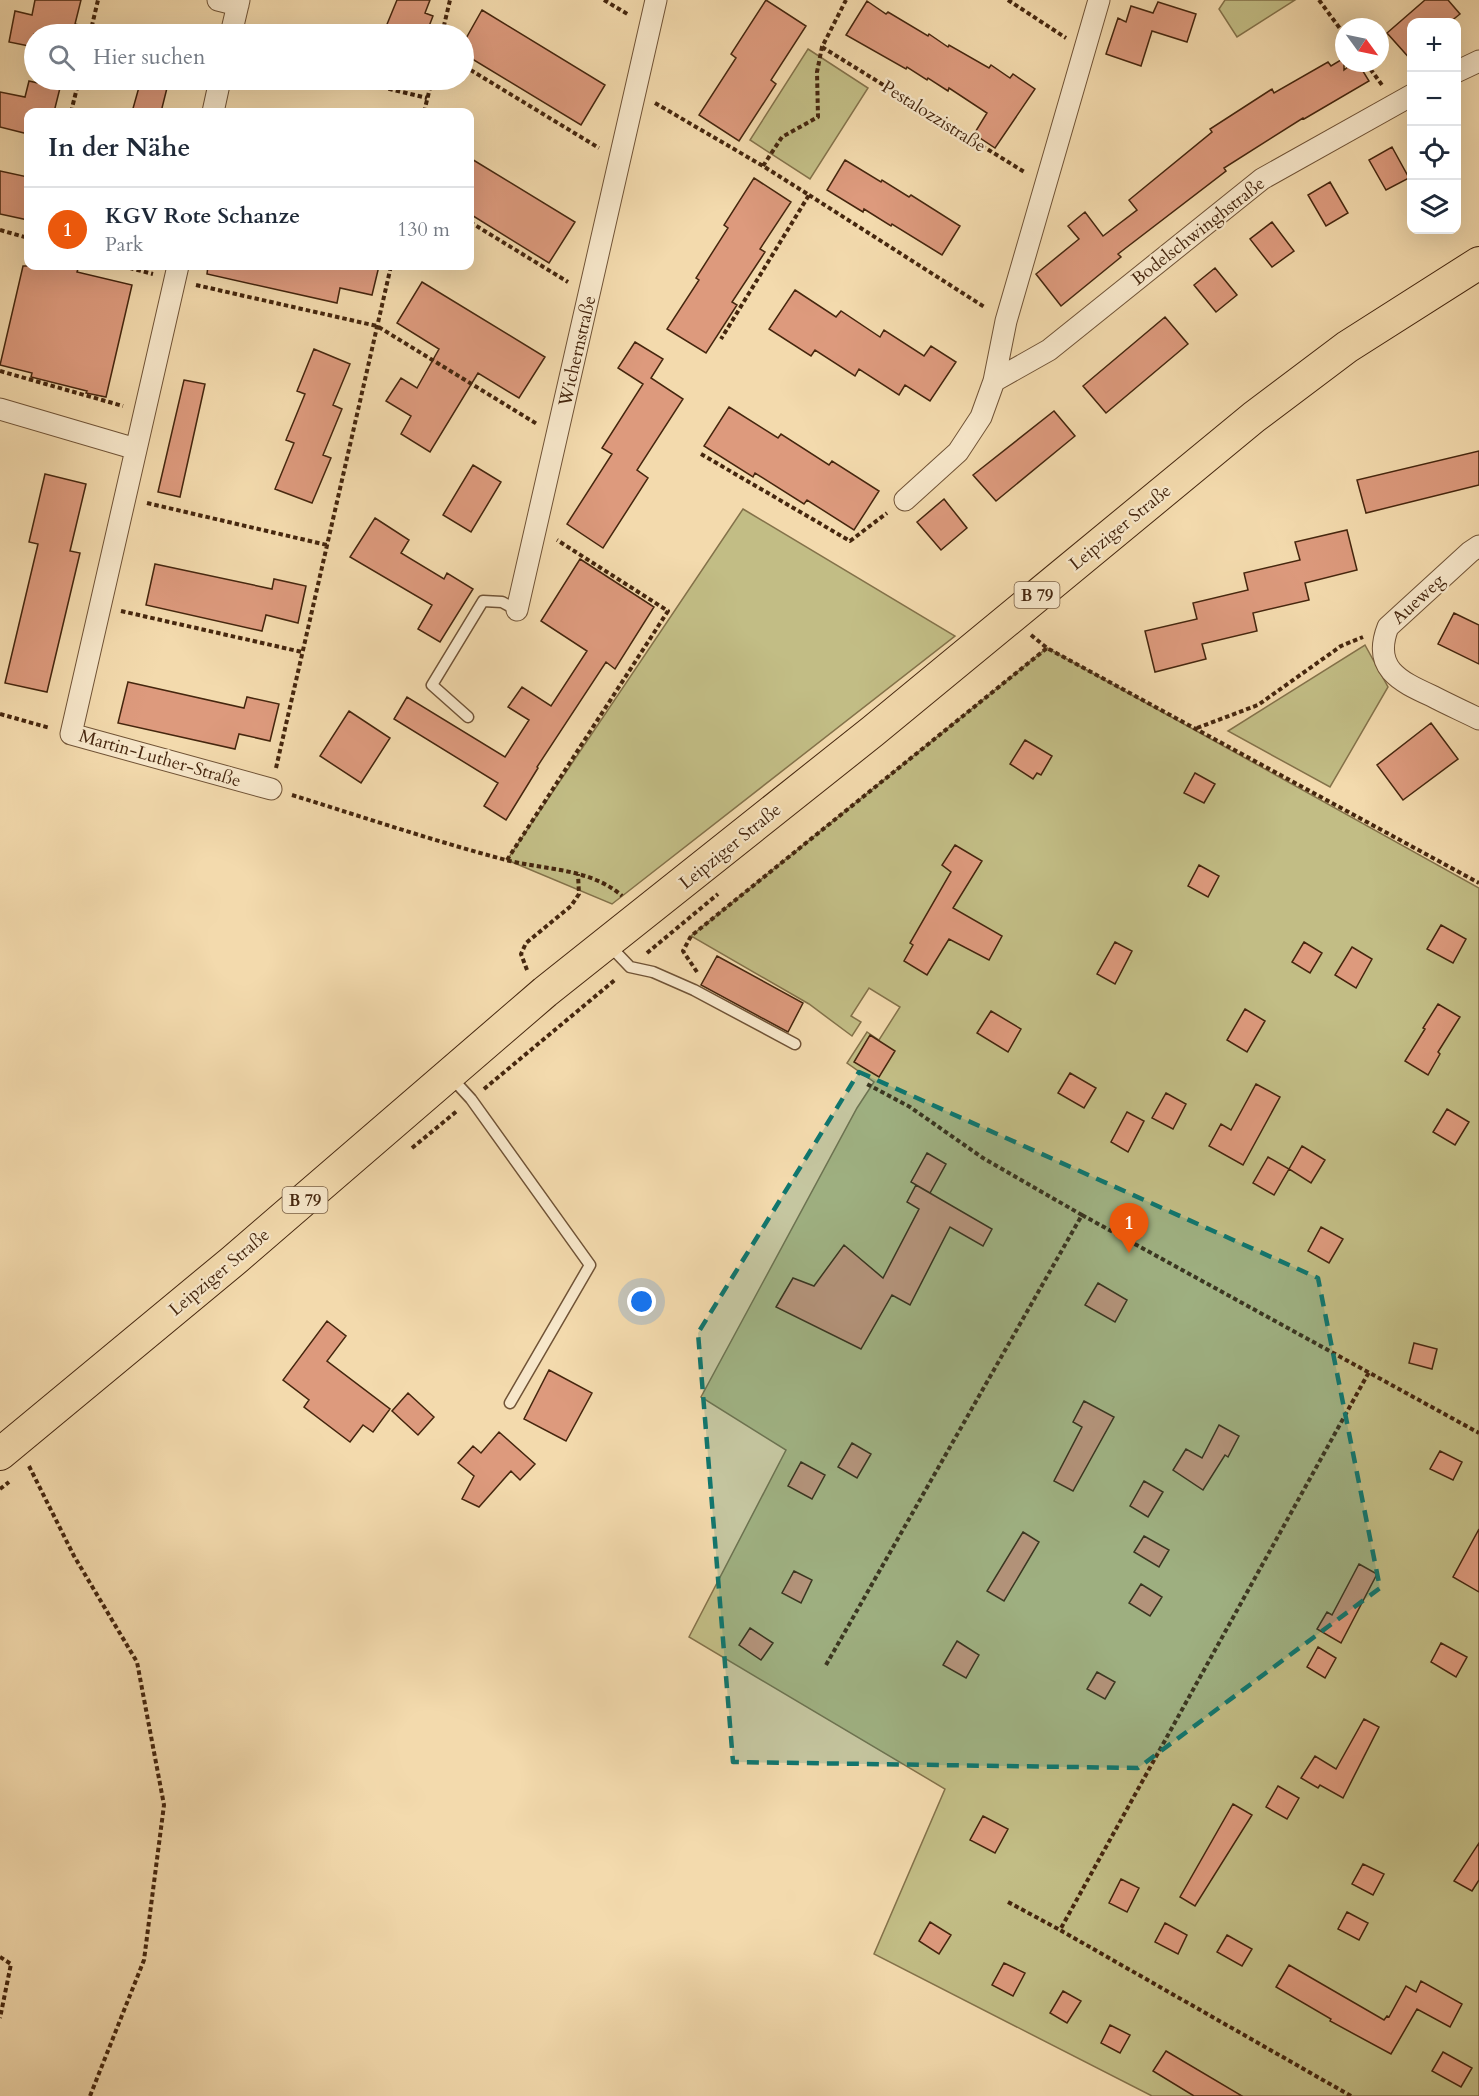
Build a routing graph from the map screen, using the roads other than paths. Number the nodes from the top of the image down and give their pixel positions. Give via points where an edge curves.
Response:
1 (656, 0) edge
2 (1099, 0) edge
3 (231, 2) edge
4 (231, 24) edge
5 (1479, 61) edge
6 (1461, 70) edge
7 (218, 90) edge
8 (1403, 99) edge
9 (214, 108) edge
10 (1479, 263) edge
11 (176, 273) edge
12 (994, 381) junction
13 (0, 409) edge
14 (136, 449) junction
15 (905, 500) road end
16 (1479, 546) edge
17 (517, 610) joint
18 (468, 717) dead end
19 (1479, 719) edge
20 (271, 789) road end
21 (607, 942) junction
22 (795, 1044) dead end
23 (450, 1076) junction
24 (510, 1403) dead end
25 (5, 1449) edge

1 - 17 street, Wichernstraße
2 - 12 street via 1006,321
3 - 4 street
5 - 6 street
7 - 9 street
8 - 12 street, Bodelschwinghstraße via 1262,179 1049,350
10 - 21 main road, Leipziger Straße / B 79 via 1347,347 1254,417 873,731
11 - 14 street, Martin-Luther-Straße
12 - 15 street via 981,417 958,452
13 - 14 street
14 - 20 street, Martin-Luther-Straße via 71,734
16 - 19 street, Aueweg via 1388,627 1382,643 1386,663 1399,681
17 - 18 lane via 502,602 483,601 432,685
21 - 22 lane via 630,967 653,972 694,990
21 - 23 main road, Leipziger Straße / B 79
23 - 24 lane via 471,1099 590,1265
23 - 25 main road, Leipziger Straße / B 79

